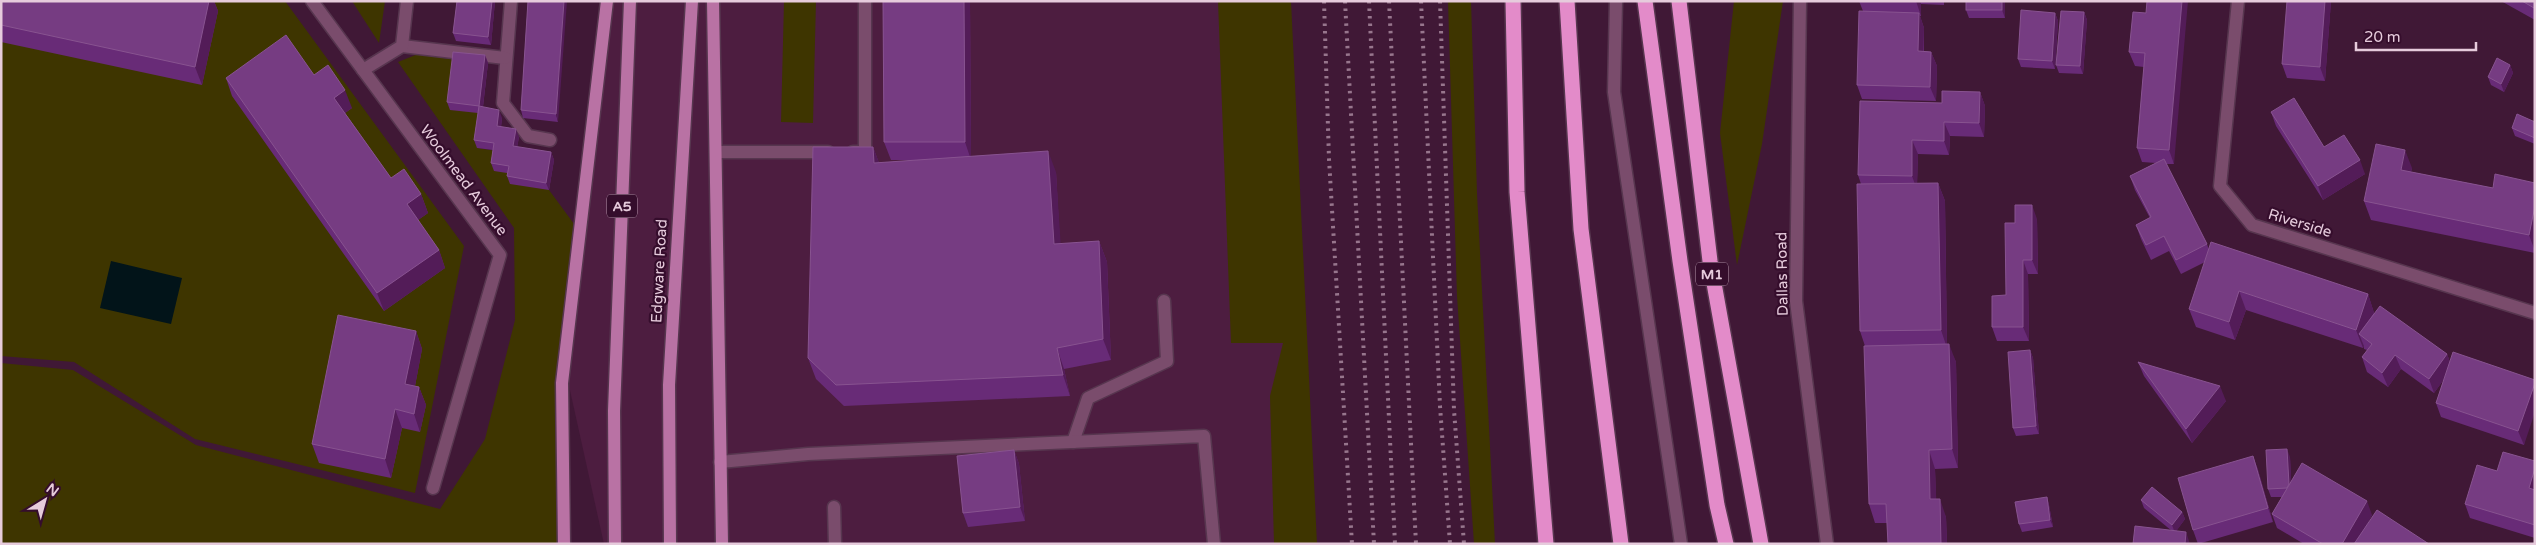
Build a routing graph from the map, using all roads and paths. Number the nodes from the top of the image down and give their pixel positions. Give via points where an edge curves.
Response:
1 (312, 1) edge
2 (407, 1) edge
3 (511, 1) edge
4 (607, 1) edge
5 (630, 1) edge
6 (692, 1) edge
7 (713, 1) edge
8 (866, 1) edge
9 (1513, 1) edge
10 (1567, 1) edge
11 (1616, 1) edge
12 (1646, 1) edge
13 (1679, 1) edge
14 (1800, 1) edge
15 (2238, 1) edge
16 (402, 46) junction
17 (505, 58) junction
18 (363, 70) junction
19 (550, 140) dead end
20 (716, 152) junction
21 (1164, 301) dead end
22 (2535, 313) edge
23 (1073, 442) junction
24 (720, 462) junction
25 (433, 488) dead end
26 (834, 507) dead end
27 (564, 544) edge
28 (615, 544) edge
29 (670, 544) edge
30 (722, 544) edge
31 (835, 544) edge
32 (1214, 544) edge
33 (1546, 544) edge
34 (1621, 544) edge
35 (1681, 544) edge
36 (1726, 544) edge
37 (1761, 544) edge
38 (1827, 544) edge

1 - 18 street, Woolmead Avenue
2 - 16 street
3 - 17 street
4 - 27 main road via 562,383
5 - 28 main road, A5 via 614,411
6 - 29 main road, Edgware Road via 669,385
7 - 20 main road
8 - 20 street via 865,152
9 - 33 highway via 1517,192
10 - 34 highway via 1581,229
11 - 35 street via 1614,92
12 - 36 highway, M1 via 1680,261 1717,505
13 - 37 highway, M1 via 1710,261
14 - 38 street, Dallas Road via 1796,301
15 - 22 street, Riverside via 2220,186 2252,225
16 - 17 street
16 - 18 street
17 - 19 street via 503,103 528,136
18 - 25 street, Woolmead Avenue via 500,255
20 - 24 main road
21 - 23 street via 1167,361 1088,398
23 - 24 street via 808,454
23 - 32 street via 1204,436
24 - 30 main road
26 - 31 street

